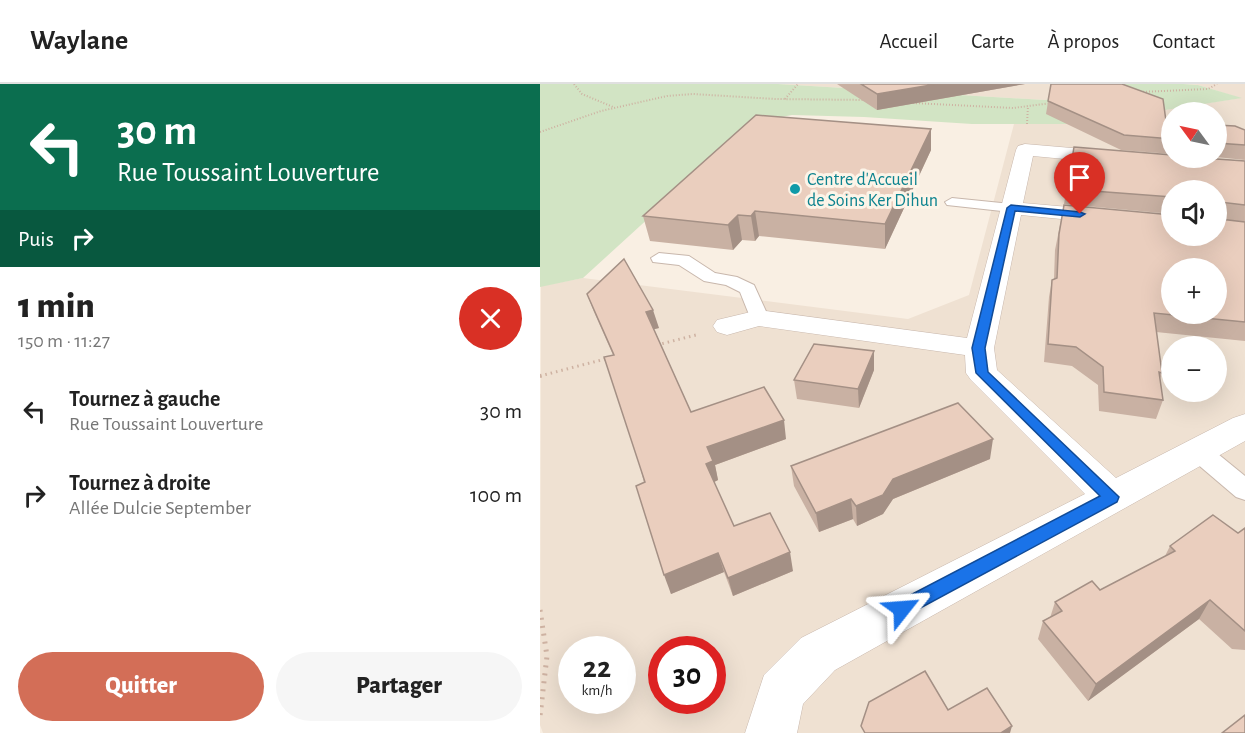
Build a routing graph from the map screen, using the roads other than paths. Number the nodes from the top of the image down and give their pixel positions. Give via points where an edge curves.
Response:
1 (1141, 159) edge
2 (952, 202) road end
3 (1011, 208) junction
4 (1161, 222) edge
5 (659, 258) dead end
6 (759, 318) junction
7 (728, 326) road end
8 (979, 348) junction
9 (1245, 426) edge
10 (1198, 451) junction
11 (1245, 490) edge
12 (1112, 497) junction
13 (776, 712) edge

1 - 3 street via 1025,150
2 - 3 lane
3 - 4 street
3 - 8 street
5 - 6 lane via 682,260 710,277 731,281 748,290
6 - 7 street
6 - 8 street
8 - 12 street via 982,373
9 - 10 street
10 - 11 lane
10 - 12 street
12 - 13 street via 818,654

